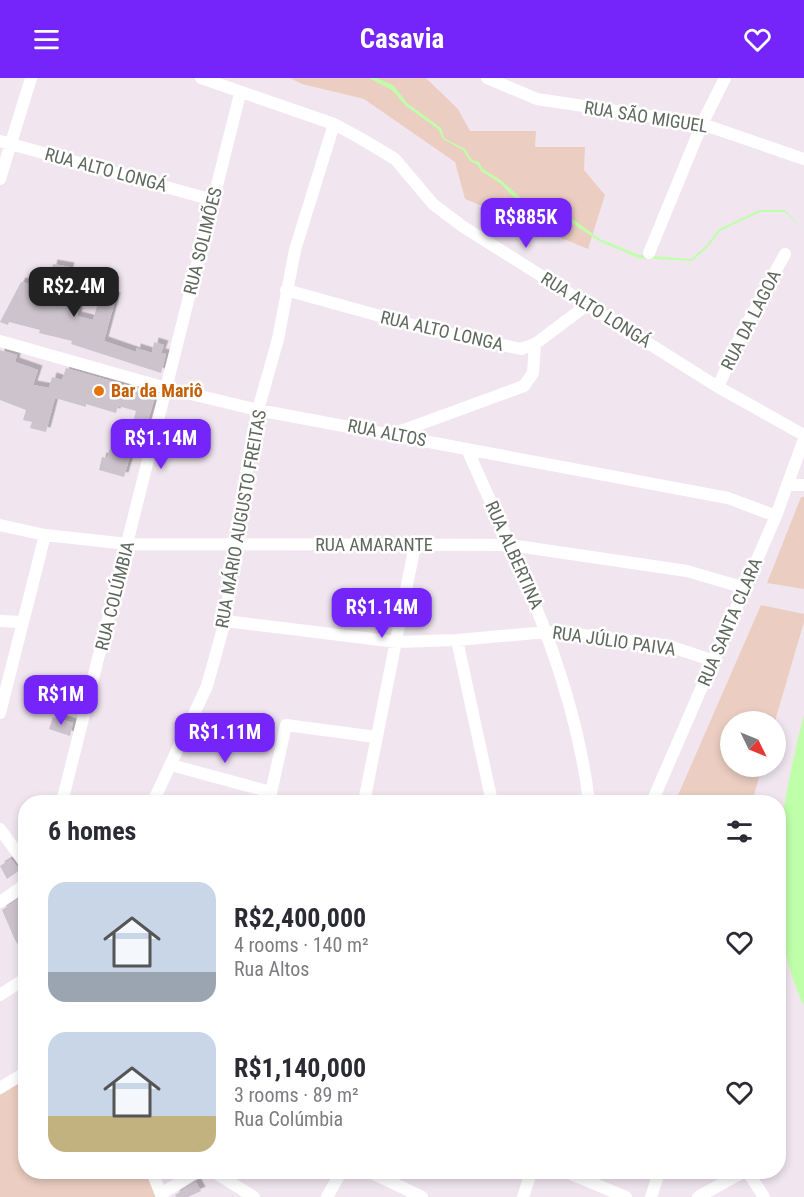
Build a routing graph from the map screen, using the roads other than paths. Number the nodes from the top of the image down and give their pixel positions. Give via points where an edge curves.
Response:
1 (31, 78) edge
2 (201, 78) edge
3 (487, 78) edge
4 (725, 78) edge
5 (240, 94) junction
6 (334, 124) junction
7 (702, 124) junction
8 (6, 142) edge
9 (804, 159) edge
10 (0, 178) edge
11 (213, 200) junction
12 (649, 254) dead end
13 (785, 254) dead end
14 (286, 290) junction
15 (587, 305) junction
16 (0, 341) edge
17 (535, 344) junction
18 (718, 387) junction
19 (165, 388) junction
20 (258, 410) junction
21 (393, 434) junction
22 (804, 437) edge
23 (467, 449) junction
24 (787, 485) junction
25 (804, 485) edge
26 (776, 516) junction
27 (0, 525) edge
28 (45, 535) junction
29 (236, 543) junction
30 (128, 544) junction
31 (415, 545) junction
32 (510, 545) junction
33 (744, 588) junction
34 (0, 621) edge
35 (225, 621) junction
36 (23, 622) junction
37 (547, 632) junction
38 (457, 640) junction
39 (397, 642) junction
40 (714, 661) junction
41 (0, 713) edge
42 (376, 737) junction
43 (171, 765) junction
44 (64, 795) edge
45 (156, 795) edge
46 (264, 795) edge
47 (270, 795) edge
48 (365, 795) edge
49 (490, 795) edge
50 (589, 795) edge
51 (655, 795) edge
52 (0, 829) edge
53 (18, 854) edge
54 (18, 890) edge
55 (0, 902) edge
56 (18, 983) edge
57 (0, 995) edge
58 (18, 1077) edge
59 (0, 1088) edge
60 (155, 1179) edge
61 (185, 1179) edge
62 (225, 1179) edge
63 (337, 1179) edge
64 (385, 1179) edge
65 (529, 1179) edge
66 (583, 1179) edge
67 (656, 1179) edge
68 (730, 1179) edge
69 (752, 1179) edge
70 (161, 1195) edge
71 (254, 1197) edge
72 (327, 1197) edge
73 (422, 1197) edge
74 (524, 1197) edge
75 (626, 1197) edge
76 (651, 1197) edge
77 (698, 1197) edge
78 (764, 1197) edge

1 - 8 street
2 - 5 street, RUA ALTO LONGÁ
3 - 7 street, RUA SÃO MIGUEL via 537,99
4 - 7 street
5 - 6 street, RUA ALTO LONGÁ
5 - 11 street, RUA SOLIMÕES
6 - 14 street, RUA MÁRIO AUGUSTO FREITAS
6 - 15 street, RUA ALTO LONGÁ via 395,159 447,216
7 - 9 street, RUA SÃO MIGUEL
7 - 12 street
8 - 10 street
8 - 11 street, RUA ALTO LONGÁ
11 - 19 street, RUA SOLIMÕES
13 - 18 street, RUA DA LAGOA
14 - 17 street, RUA ALTO LONGA via 427,329 521,349
14 - 20 street, RUA MÁRIO AUGUSTO FREITAS via 278,339
15 - 17 street
15 - 18 street, RUA ALTO LONGÁ
16 - 19 street, RUA ALTOS
17 - 21 street via 533,373 524,386
18 - 22 street, RUA ALTO LONGÁ
19 - 20 street, RUA ALTOS
19 - 30 street, RUA COLÚMBIA
20 - 21 street, RUA ALTOS
20 - 29 street, RUA MÁRIO AUGUSTO FREITAS
21 - 23 street, RUA ALTOS
22 - 24 street, RUA SANTA CLARA
23 - 26 street, RUA ALTOS via 728,498
23 - 32 street, RUA ALBERTINA
24 - 25 street
24 - 26 street, RUA SANTA CLARA
26 - 33 street, RUA SANTA CLARA
27 - 28 street, RUA AMARANTE
28 - 30 street, RUA AMARANTE
28 - 36 street
29 - 30 street, RUA AMARANTE
29 - 31 street, RUA AMARANTE
29 - 35 street, RUA MÁRIO AUGUSTO FREITAS
30 - 44 street, RUA COLÚMBIA
31 - 32 street, RUA AMARANTE
31 - 39 street
32 - 33 street, RUA AMARANTE via 687,571
32 - 37 street, RUA ALBERTINA
33 - 40 street, RUA SANTA CLARA
34 - 36 street
35 - 39 street, RUA JÚLIO PAIVA
35 - 43 street, RUA MÁRIO AUGUSTO FREITAS via 207,686
36 - 41 street
37 - 38 street, RUA JÚLIO PAIVA
37 - 40 street, RUA JÚLIO PAIVA via 669,646
37 - 50 street, RUA ALBERTINA via 576,723
38 - 39 street, RUA JÚLIO PAIVA
38 - 49 street
39 - 42 street
40 - 51 street, RUA SANTA CLARA
42 - 47 street via 286,724
42 - 48 street
43 - 45 street, RUA MÁRIO AUGUSTO FREITAS
43 - 46 street
52 - 53 street
54 - 55 street
56 - 57 street
58 - 59 street
60 - 70 street
61 - 70 street
62 - 71 street
63 - 72 street
64 - 73 street
65 - 74 street
66 - 75 street
67 - 76 street
68 - 77 street
69 - 78 street

